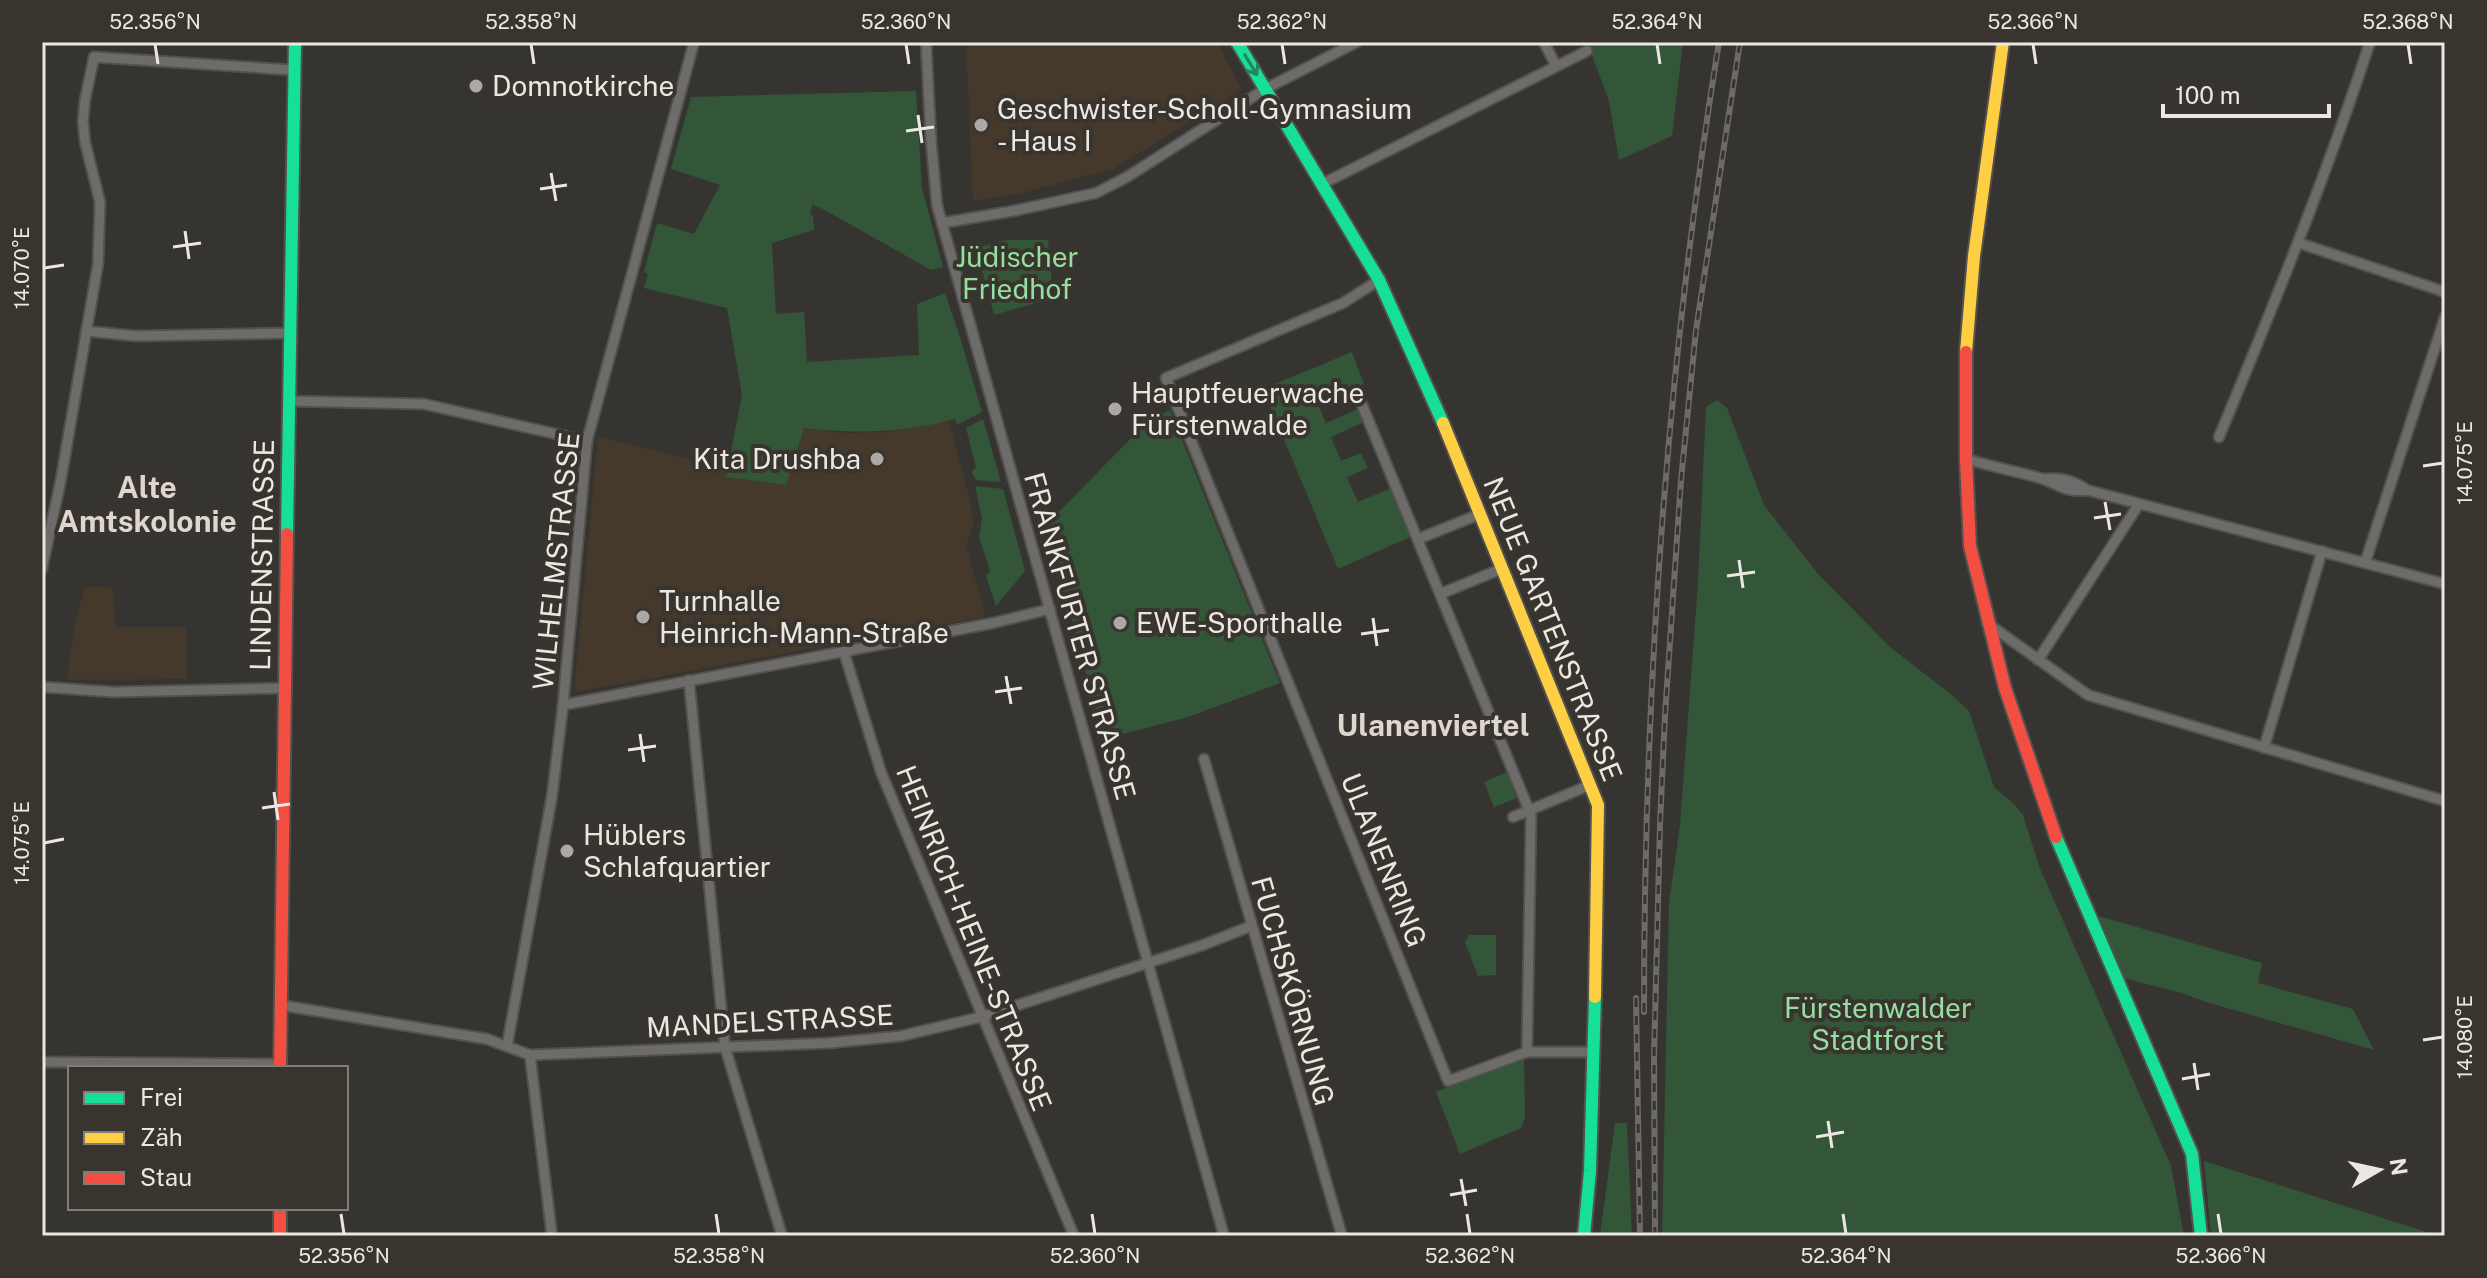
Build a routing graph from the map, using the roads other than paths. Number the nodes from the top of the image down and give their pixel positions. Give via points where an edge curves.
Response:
1 (295, 42) edge
2 (694, 42) edge
3 (926, 42) edge
4 (1237, 42) edge
5 (1357, 42) edge
6 (1544, 42) edge
7 (2003, 42) edge
8 (2370, 42) edge
9 (1587, 51) dead end
10 (1556, 66) junction
11 (293, 70) junction
12 (1265, 89) junction
13 (1322, 184) junction
14 (942, 223) junction
15 (2299, 243) junction
16 (1379, 280) junction
17 (2445, 292) edge
18 (2445, 317) edge
19 (86, 331) junction
20 (289, 333) junction
21 (1358, 395) dead end
22 (288, 401) junction
23 (2219, 437) dead end
24 (587, 441) junction
25 (1966, 459) junction
26 (2139, 504) junction
27 (1480, 514) junction
28 (1418, 539) junction
29 (2322, 551) junction
30 (2365, 563) junction
31 (42, 569) edge
32 (1501, 569) junction
33 (2445, 584) edge
34 (1440, 594) junction
35 (1050, 609) junction
36 (1987, 623) junction
37 (844, 652) junction
38 (2038, 660) junction
39 (689, 680) junction
40 (42, 687) edge
41 (285, 688) junction
42 (563, 705) junction
43 (2264, 748) junction
44 (1204, 759) dead end
45 (1590, 785) junction
46 (2445, 801) edge
47 (1529, 810) junction
48 (1513, 817) dead end
49 (1251, 926) junction
50 (1148, 961) junction
51 (280, 1005) junction
52 (981, 1017) junction
53 (507, 1046) junction
54 (725, 1047) junction
55 (1527, 1052) junction
56 (1594, 1052) junction
57 (530, 1055) junction
58 (42, 1062) edge
59 (280, 1066) edge
60 (280, 1210) edge
61 (280, 1236) edge
62 (552, 1236) edge
63 (782, 1236) edge
64 (1074, 1236) edge
65 (1224, 1236) edge
66 (1342, 1236) edge
67 (1584, 1236) edge
68 (2201, 1236) edge

1 - 11 street, LINDENSTRASSE
2 - 24 street, WILHELMSTRASSE
3 - 14 street, FRANKFURTER STRASSE
4 -> 12 street, NEUE GARTENSTRASSE
5 - 12 street
6 - 10 street
7 - 25 street via 1974,256
8 - 15 street
9 - 10 street
10 - 13 street
11 - 19 street via 94,57 83,121 100,202 98,264
11 - 20 street, LINDENSTRASSE
12 - 13 street, NEUE GARTENSTRASSE
12 - 14 street via 1096,193
13 - 16 street, NEUE GARTENSTRASSE
14 - 35 street, FRANKFURTER STRASSE
15 - 17 street
15 - 23 street
16 - 27 street, NEUE GARTENSTRASSE
16 - 55 street, ULANENRING via 1343,303 1166,378 1448,1081
18 - 30 street
19 - 20 street via 136,336
19 - 31 street
20 - 22 street, LINDENSTRASSE
21 - 28 street
22 - 24 street via 424,404
22 - 41 street, LINDENSTRASSE
24 - 42 street, WILHELMSTRASSE
25 - 26 street via 2044,479 2061,489
25 - 36 street via 1970,546
26 - 29 street
26 - 38 street
27 - 28 street
27 - 32 street, NEUE GARTENSTRASSE
28 - 34 street
29 - 30 street
29 - 43 street
30 - 33 street
32 - 34 street
32 - 45 street, NEUE GARTENSTRASSE
34 - 47 street
35 - 37 street
35 - 50 street, FRANKFURTER STRASSE
36 - 38 street
36 - 68 street via 2060,850 2192,1154
37 - 39 street
37 - 52 street, HEINRICH-HEINE-STRASSE via 881,772
38 - 43 street via 2088,695
39 - 42 street
39 - 54 street
40 - 41 street via 114,692
41 - 51 street, LINDENSTRASSE
42 - 53 street, WILHELMSTRASSE via 551,803
43 - 46 street
44 - 49 street, FUCHSKÖRNUNG
45 - 47 street
45 - 56 street, NEUE GARTENSTRASSE via 1598,805
47 - 48 street
47 - 55 street
49 - 50 street, MANDELSTRASSE
49 - 66 street, FUCHSKÖRNUNG
50 - 52 street, MANDELSTRASSE
50 - 65 street, FRANKFURTER STRASSE
51 - 53 street, MANDELSTRASSE
51 - 59 street, LINDENSTRASSE
52 - 54 street, MANDELSTRASSE via 901,1036
52 - 64 street, HEINRICH-HEINE-STRASSE
53 - 57 street, MANDELSTRASSE
54 - 57 street, MANDELSTRASSE
54 - 63 street
55 - 56 street, ULANENRING
56 - 67 street, NEUE GARTENSTRASSE
57 - 62 street
58 - 59 street
60 - 61 street

